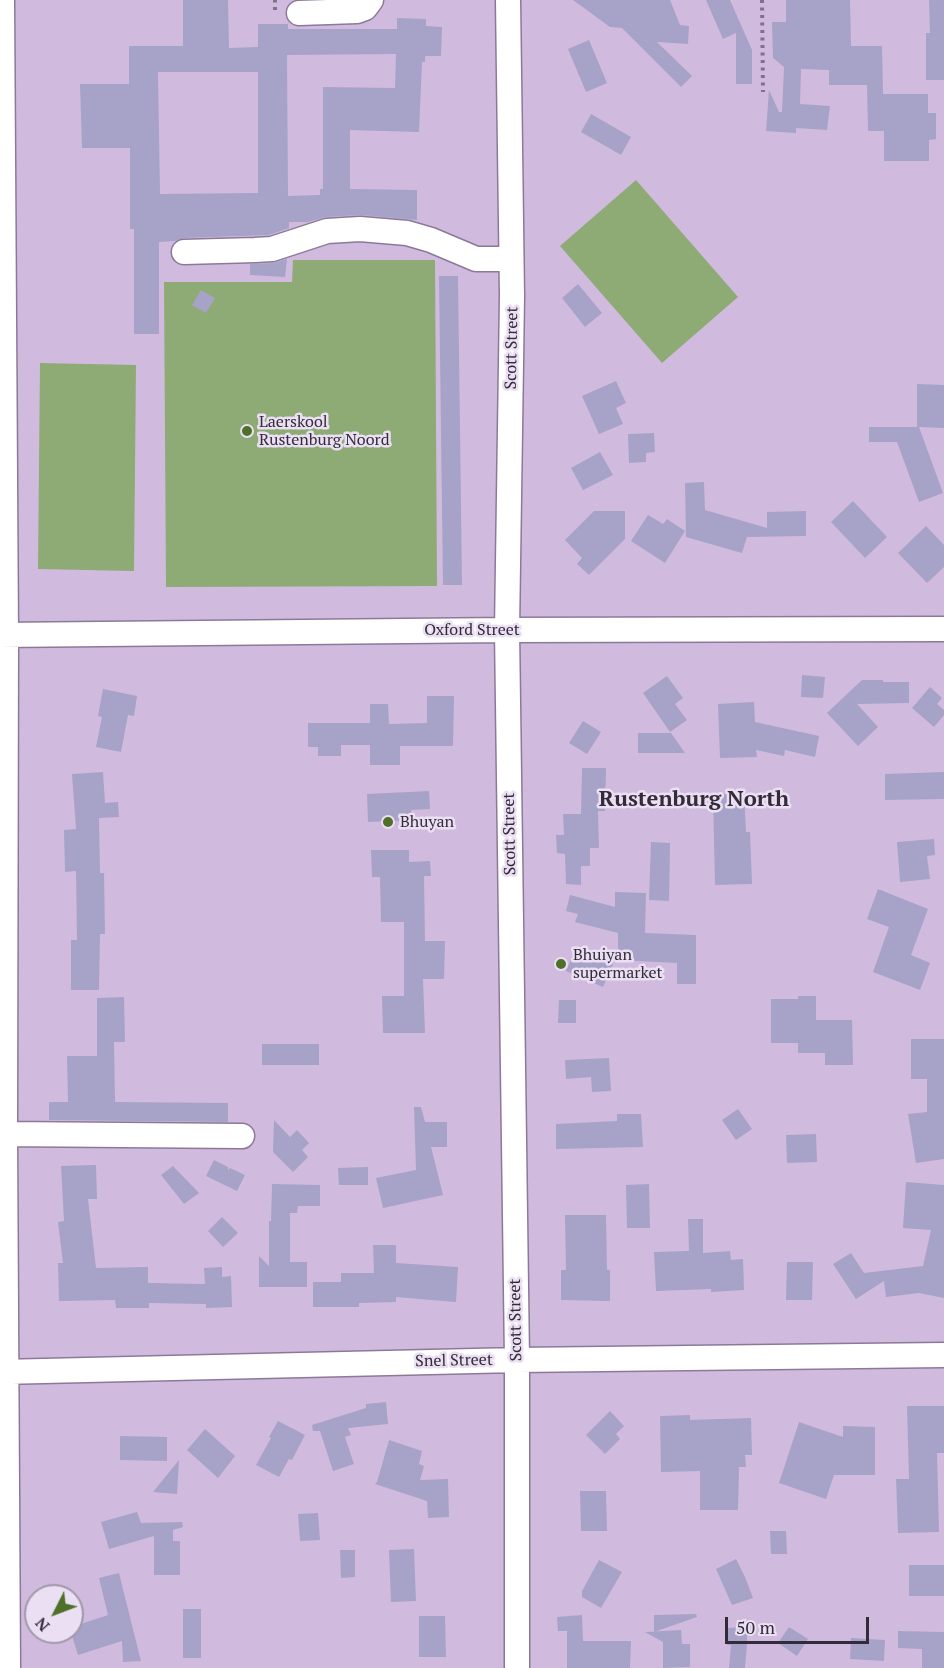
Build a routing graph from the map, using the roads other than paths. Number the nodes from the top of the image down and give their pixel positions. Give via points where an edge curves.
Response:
1 (2, 0) edge
2 (371, 0) edge
3 (508, 0) edge
4 (300, 13) dead end
5 (184, 252) dead end
6 (511, 259) junction
7 (944, 629) edge
8 (507, 630) junction
9 (3, 634) edge
10 (5, 1134) junction
11 (242, 1136) dead end
12 (944, 1355) edge
13 (517, 1360) junction
14 (3, 1372) edge
15 (8, 1668) edge
16 (517, 1668) edge

1 - 9 street
2 - 4 street via 357,11
3 - 6 street, Scott Street
5 - 6 street via 273,249 327,231 360,229 407,232 476,259
6 - 8 street, Scott Street
7 - 8 street, Oxford Street
8 - 9 street, Oxford Street
8 - 13 street, Scott Street
9 - 10 street
10 - 11 street
10 - 14 street
12 - 13 street, Snel Street
13 - 14 street, Snel Street
13 - 16 street, Scott Street
14 - 15 street

